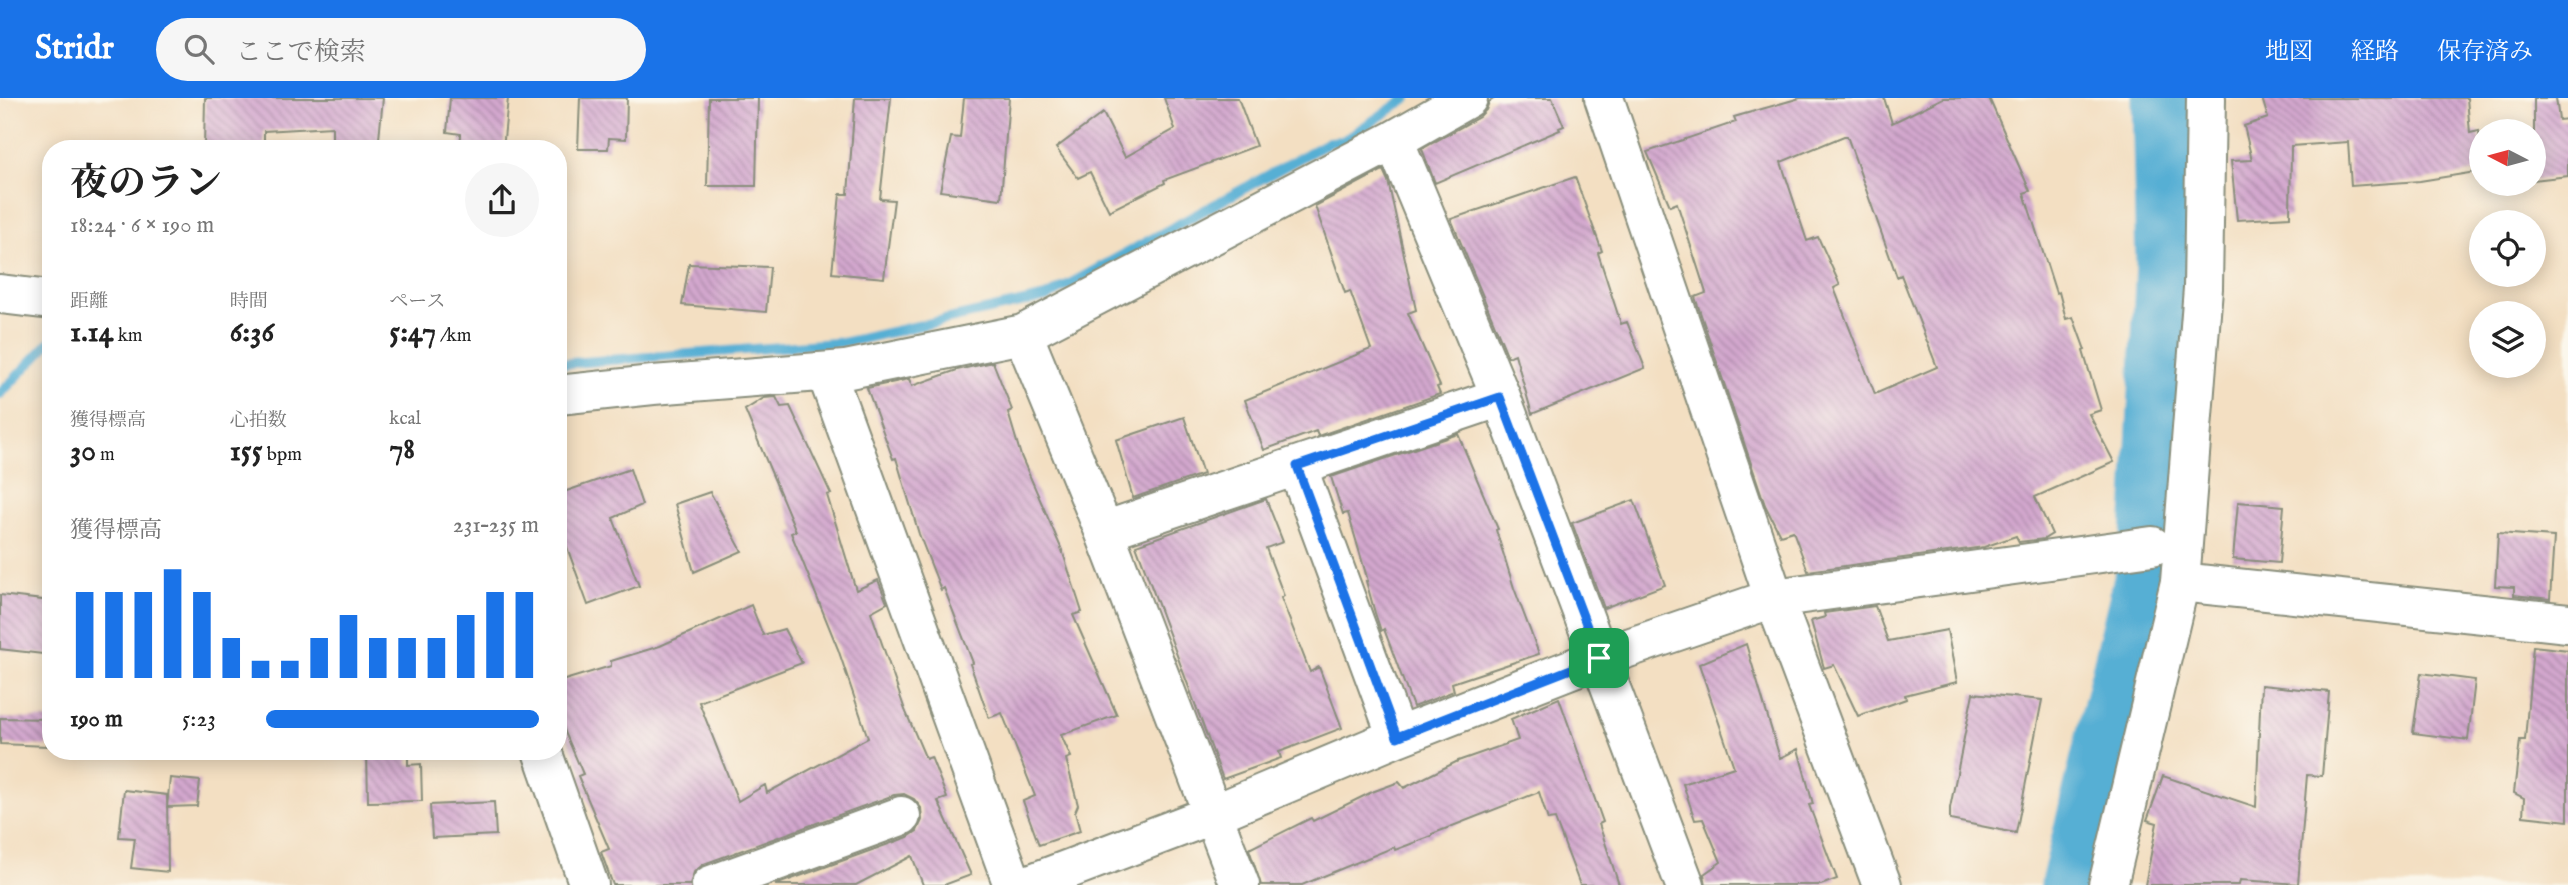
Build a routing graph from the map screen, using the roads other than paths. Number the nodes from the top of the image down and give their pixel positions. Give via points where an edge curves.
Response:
1 (1468, 98) edge
2 (1604, 98) edge
3 (2206, 98) edge
4 (1394, 140) junction
5 (0, 294) edge
6 (42, 299) edge
7 (1023, 334) junction
8 (826, 372) junction
9 (567, 394) edge
10 (1500, 397) junction
11 (1297, 466) junction
12 (1104, 531) junction
13 (2152, 547) dead end
14 (2180, 582) junction
15 (1774, 598) junction
16 (2568, 623) edge
17 (1599, 658) junction
18 (1397, 737) junction
19 (545, 760) edge
20 (1214, 814) junction
21 (901, 816) dead end
22 (589, 885) edge
23 (711, 885) edge
24 (1013, 885) edge
25 (1027, 885) edge
26 (1240, 885) edge
27 (1685, 885) edge
28 (1882, 885) edge
29 (2108, 885) edge

1 - 4 street
2 - 15 street
3 - 14 street via 2203,288
4 - 7 street
4 - 10 street
5 - 6 street
7 - 8 street
7 - 12 street
8 - 9 street
8 - 24 street
10 - 11 street
10 - 17 street
11 - 12 street
11 - 18 street
12 - 20 street
13 - 15 street
14 - 16 street
14 - 29 street
15 - 17 street
15 - 28 street
17 - 18 street
17 - 27 street
18 - 20 street
19 - 22 street
20 - 25 street
20 - 26 street
21 - 23 street

